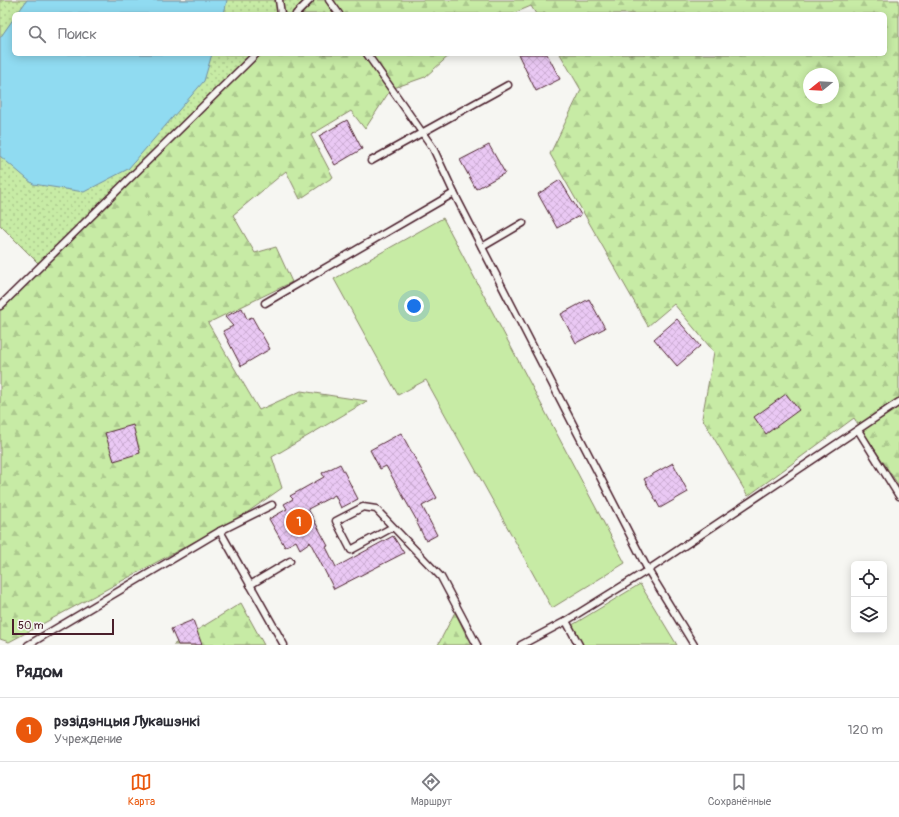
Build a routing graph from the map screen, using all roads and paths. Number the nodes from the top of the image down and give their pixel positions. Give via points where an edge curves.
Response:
1 (279, 0) edge
2 (310, 0) edge
3 (329, 0) edge
4 (281, 12) edge
5 (298, 12) edge
6 (338, 12) edge
7 (254, 56) edge
8 (368, 56) edge
9 (508, 85) dead end
10 (422, 133) junction
11 (371, 161) dead end
12 (454, 193) junction
13 (523, 224) dead end
14 (482, 248) junction
15 (265, 303) dead end
16 (0, 306) edge
17 (899, 402) edge
18 (858, 430) junction
19 (899, 496) edge
20 (272, 505) dead end
21 (394, 527) junction
22 (220, 531) junction
23 (290, 562) dead end
24 (648, 570) junction
25 (250, 585) junction
26 (566, 621) junction
27 (28, 645) edge
28 (284, 645) edge
29 (477, 645) edge
30 (521, 645) edge
31 (579, 645) edge
32 (694, 645) edge

1 - 4 lane
2 - 5 lane
3 - 6 lane
7 - 16 lane
8 - 10 lane
9 - 10 lane
10 - 11 lane
10 - 12 lane via 433,148
12 - 14 lane
12 - 15 lane
13 - 14 lane
14 - 24 lane
17 - 18 lane
18 - 19 lane
18 - 24 lane
20 - 22 lane
21 - 21 lane via 376,509 363,507 336,521 351,550
21 - 29 lane via 441,577
22 - 25 lane
22 - 27 lane
23 - 25 lane
24 - 26 lane
24 - 32 lane
25 - 28 lane
26 - 30 lane
26 - 31 lane

